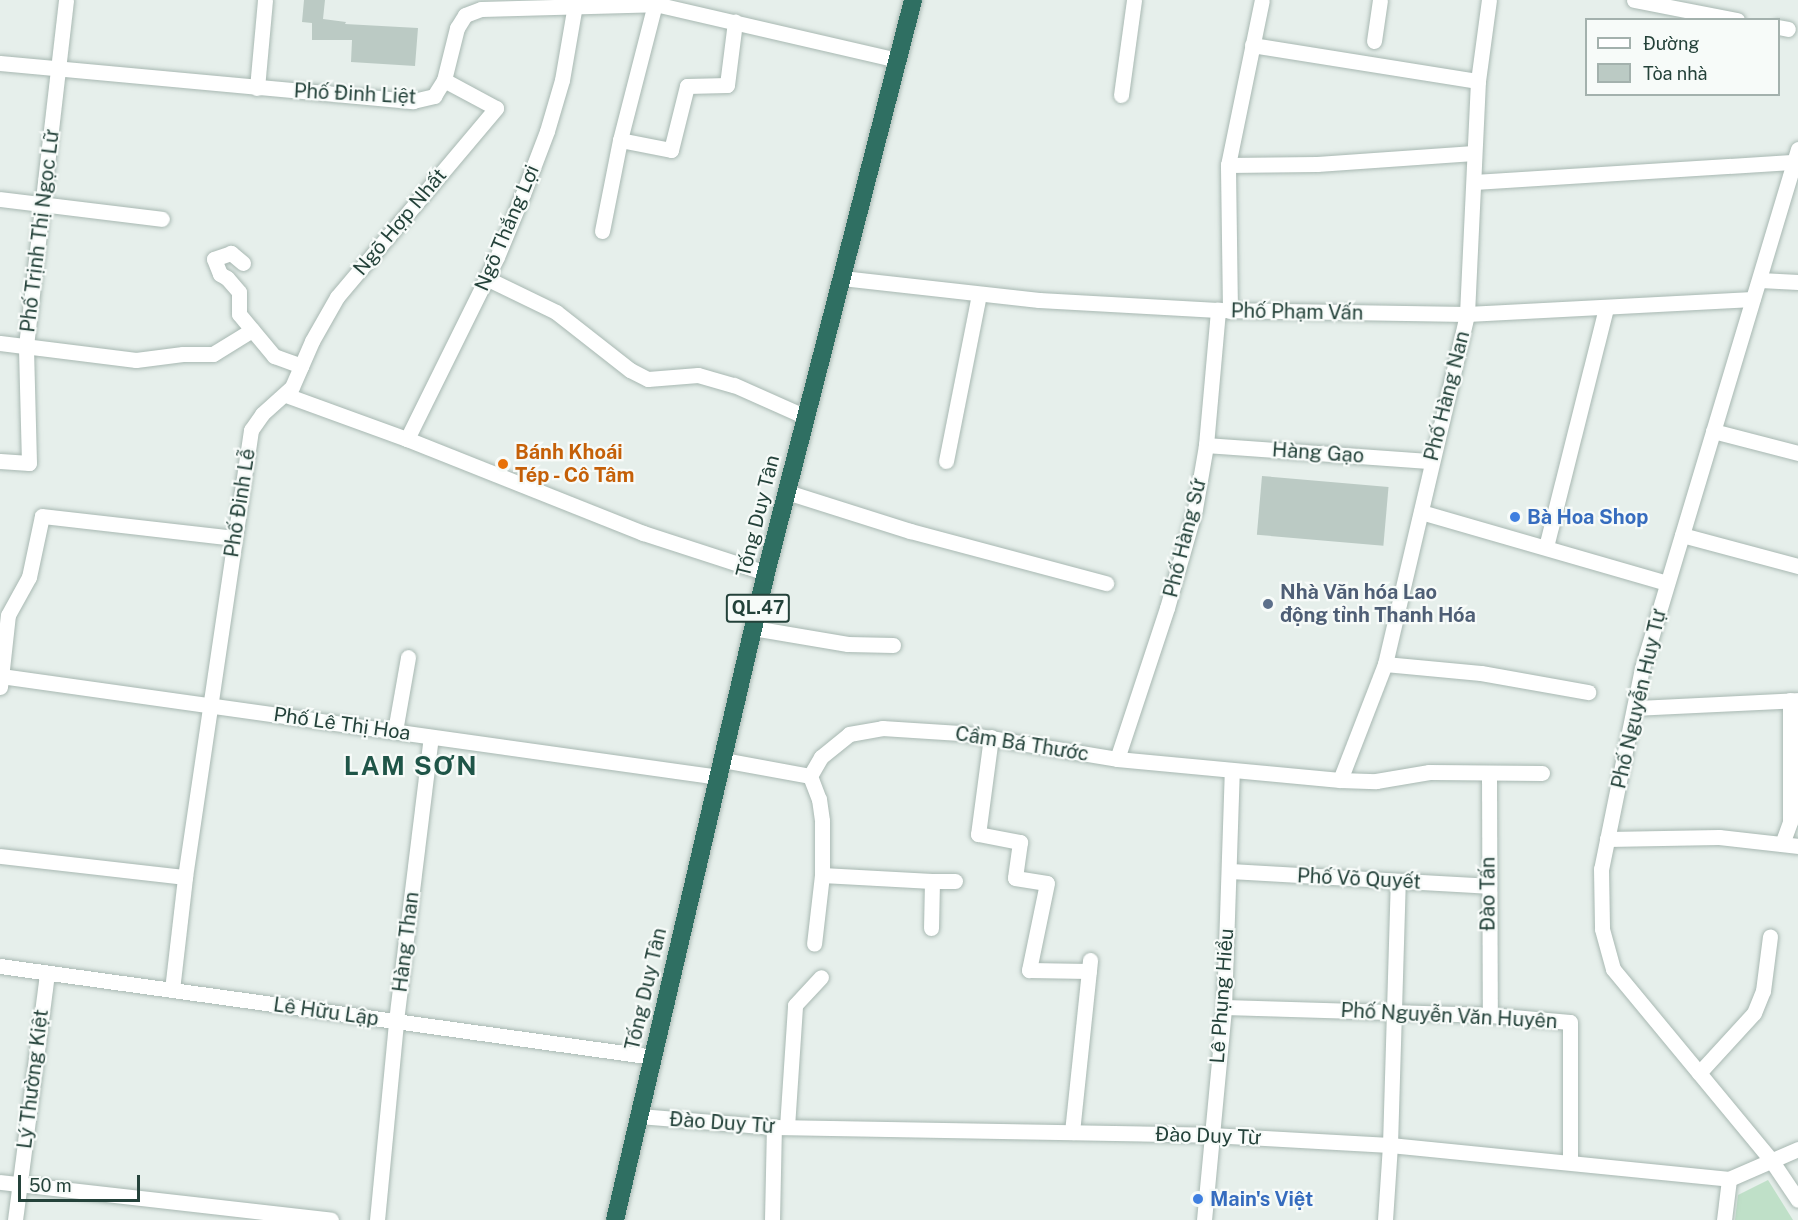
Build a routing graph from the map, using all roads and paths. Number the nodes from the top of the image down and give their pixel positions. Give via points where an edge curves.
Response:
1 (66, 0) edge
2 (266, 0) edge
3 (913, 0) edge
4 (1134, 0) edge
5 (1262, 0) edge
6 (1380, 0) edge
7 (1489, 0) edge
8 (1635, 0) edge
9 (655, 4) junction
10 (575, 5) junction
11 (1727, 18) edge
12 (735, 22) junction
13 (1374, 41) dead end
14 (1252, 45) junction
15 (898, 60) junction
16 (0, 63) edge
17 (60, 68) junction
18 (444, 80) junction
19 (1478, 81) junction
20 (257, 88) junction
21 (1121, 95) dead end
22 (620, 140) junction
23 (1474, 153) junction
24 (1796, 156) edge
25 (1228, 165) junction
26 (1474, 182) junction
27 (0, 199) edge
28 (44, 204) junction
29 (162, 219) dead end
30 (602, 231) dead end
31 (243, 263) dead end
32 (842, 278) junction
33 (486, 279) junction
34 (1760, 280) junction
35 (1798, 282) edge
36 (980, 295) junction
37 (1753, 298) junction
38 (1606, 308) junction
39 (1224, 311) junction
40 (1467, 315) junction
41 (252, 330) junction
42 (0, 344) edge
43 (26, 346) junction
44 (301, 366) junction
45 (285, 394) junction
46 (806, 417) junction
47 (1713, 431) junction
48 (407, 439) junction
49 (1206, 445) junction
50 (1798, 453) edge
51 (0, 461) edge
52 (946, 461) dead end
53 (1431, 461) junction
54 (787, 492) junction
55 (1421, 512) junction
56 (1682, 535) junction
57 (234, 538) junction
58 (1546, 547) junction
59 (1798, 566) edge
60 (766, 573) junction
61 (1106, 583) dead end
62 (1668, 583) junction
63 (4, 615) edge
64 (753, 628) junction
65 (893, 645) dead end
66 (408, 657) dead end
67 (1384, 664) junction
68 (1, 682) edge
69 (1588, 692) dead end
70 (1794, 700) edge
71 (210, 706) junction
72 (1635, 708) junction
73 (395, 731) junction
74 (430, 737) junction
75 (992, 738) junction
76 (1117, 759) junction
77 (721, 768) junction
78 (1232, 771) junction
79 (1542, 773) dead end
80 (1488, 774) junction
81 (810, 776) junction
82 (1340, 780) junction
83 (1607, 839) junction
84 (1790, 845) edge
85 (0, 856) edge
86 (1230, 871) junction
87 (822, 875) junction
88 (185, 877) junction
89 (932, 881) junction
90 (955, 881) dead end
91 (1398, 881) junction
92 (1488, 886) junction
93 (931, 928) dead end
94 (1770, 936) dead end
95 (814, 944) dead end
96 (0, 966) edge
97 (47, 973) junction
98 (821, 977) dead end
99 (172, 990) junction
100 (1224, 1007) junction
101 (1394, 1012) junction
102 (1490, 1015) junction
103 (396, 1021) junction
104 (653, 1057) junction
105 (1699, 1073) junction
106 (639, 1116) junction
107 (780, 1127) junction
108 (1072, 1132) junction
109 (1211, 1135) junction
110 (1390, 1145) junction
111 (1798, 1149) edge
112 (1771, 1160) junction
113 (1570, 1162) junction
114 (1729, 1179) junction
115 (0, 1182) edge
116 (20, 1184) junction
117 (1798, 1200) edge
118 (15, 1220) edge
119 (331, 1220) edge
120 (377, 1220) edge
121 (615, 1220) edge
122 (771, 1220) edge
123 (1204, 1220) edge
124 (1385, 1220) edge
125 (1724, 1220) edge

1 - 17 street, Phố Trịnh Thị Ngọc Lữ
2 - 20 street
3 - 15 highway, Tống Duy Tân / QL.47
4 - 21 street
5 - 14 street, Phố Hàng Sứ
6 - 13 street
7 - 19 street, Phố Hàng Nan
8 - 11 street
9 - 10 street, Phố Đinh Liệt
9 - 12 street, Phố Đinh Liệt
9 - 22 street
10 - 18 street, Phố Đinh Liệt via 481,9 465,15 457,28
10 - 33 street, Ngõ Thắng Lợi via 562,80 547,130
12 - 15 street, Phố Đinh Liệt
12 - 22 street via 727,85 687,86 671,150
14 - 19 street
14 - 25 street, Phố Hàng Sứ
15 - 32 highway, Tống Duy Tân / QL.47
16 - 17 street, Phố Đinh Liệt
17 - 20 street, Phố Đinh Liệt
17 - 28 street, Phố Trịnh Thị Ngọc Lữ
18 - 20 street, Phố Đinh Liệt via 434,96 413,101
18 - 44 street, Ngõ Hợp Nhất via 496,108 337,297
19 - 23 street, Phố Hàng Nan
22 - 30 street
23 - 25 street via 1317,164
23 - 26 street, Phố Hàng Nan
24 - 26 street
24 - 34 street, Phố Nguyễn Huy Tự
25 - 39 street, Phố Hàng Sứ
26 - 40 street, Phố Hàng Nan
27 - 28 street
28 - 29 street
28 - 43 street, Phố Trịnh Thị Ngọc Lữ
31 - 41 street via 231,254 214,259 220,274 239,292 239,314
32 - 36 street, Phố Phạm Vấn
32 - 46 highway, Tống Duy Tân / QL.47
33 - 46 street via 555,312 630,370 648,379 698,375 734,385
33 - 48 street, Ngõ Thắng Lợi
34 - 35 street
34 - 37 street, Phố Nguyễn Huy Tự
36 - 39 street, Phố Phạm Vấn
36 - 52 street
37 - 38 street, Phố Phạm Vấn
37 - 47 street, Phố Nguyễn Huy Tự
38 - 40 street, Phố Phạm Vấn
38 - 58 street
39 - 40 street, Phố Phạm Vấn
39 - 49 street, Phố Hàng Sứ
40 - 53 street, Phố Hàng Nan
41 - 43 street via 213,354 136,360
41 - 44 street via 274,356
42 - 43 street
43 - 51 street, Phố Trịnh Thị Ngọc Lữ via 29,463
44 - 45 street, Ngõ Hợp Nhất
45 - 48 street
45 - 57 street, Phố Đinh Lễ via 262,414 252,430
46 - 54 highway, Tống Duy Tân / QL.47
47 - 50 street
47 - 56 street, Phố Nguyễn Huy Tự
48 - 60 street via 643,533
49 - 53 street, Hàng Gạo
49 - 76 street, Phố Hàng Sứ via 1195,509 1167,608
53 - 55 street, Phố Hàng Nan
54 - 60 highway, Tống Duy Tân / QL.47
54 - 61 street via 910,531
55 - 58 street
55 - 67 street, Phố Hàng Nan
56 - 59 street
56 - 62 street, Phố Nguyễn Huy Tự
57 - 63 street via 42,516 29,577
57 - 71 street, Phố Đinh Lễ
58 - 62 street
60 - 64 highway, Tống Duy Tân / QL.47
62 - 72 street, Phố Nguyễn Huy Tự via 1642,668
63 - 68 street, Phố Lê Thị Hoa
64 - 65 street via 848,644
64 - 77 highway, Tống Duy Tân / QL.47
66 - 73 street
67 - 69 street via 1481,673
67 - 82 street, Phố Hàng Nan
68 - 71 street, Phố Lê Thị Hoa
70 - 72 street
70 - 84 street
71 - 73 street, Phố Lê Thị Hoa
71 - 88 street, Phố Đinh Lễ
72 - 83 street, Phố Nguyễn Huy Tự
73 - 74 street, Phố Lê Thị Hoa
74 - 77 street, Phố Lê Thị Hoa
74 - 103 street, Hàng Than
75 - 76 street, Cầm Bá Thước
75 - 81 street, Cầm Bá Thước via 882,728 849,734 821,757
75 - 108 street via 978,834 1020,842 1015,878 1047,883 1029,970 1089,965
76 - 78 street, Cầm Bá Thước
77 - 81 street
77 - 104 highway, Tống Duy Tân / QL.47
78 - 82 street, Cầm Bá Thước
78 - 86 street, Lê Phụng Hiểu
79 - 80 street, Cầm Bá Thước
80 - 82 street, Cầm Bá Thước via 1429,772 1376,781
80 - 92 street, Đào Tấn
81 - 87 street via 819,799
83 - 84 street via 1719,837
83 - 105 street, Phố Nguyễn Huy Tự via 1600,869 1602,929 1613,969
85 - 88 street
86 - 91 street, Phố Võ Quyết
86 - 100 street, Lê Phụng Hiểu
87 - 89 street
87 - 95 street
88 - 99 street, Phố Đinh Lễ
89 - 90 street
89 - 93 street
91 - 92 street, Phố Võ Quyết
91 - 101 street
92 - 102 street, Đào Tấn
94 - 105 street via 1763,991 1754,1013
96 - 97 street, Lê Hữu Lập
97 - 99 street, Lê Hữu Lập
97 - 116 street, Lý Thường Kiệt
98 - 107 street via 795,1005
99 - 103 street, Lê Hữu Lập
100 - 101 street, Phố Nguyễn Văn Huyên
100 - 109 street, Lê Phụng Hiểu
101 - 102 street, Phố Nguyễn Văn Huyên
101 - 110 street
102 - 113 street, Phố Nguyễn Văn Huyên via 1570,1022
103 - 104 street, Lê Hữu Lập
103 - 120 street, Hàng Than
104 - 106 highway, Tống Duy Tân / QL.47
105 - 112 street, Phố Nguyễn Huy Tự
106 - 107 street, Đào Duy Từ
106 - 121 highway, Tống Duy Tân / QL.47
107 - 108 street, Đào Duy Từ
107 - 122 street
108 - 109 street, Đào Duy Từ
109 - 110 street, Đào Duy Từ
109 - 123 street, Lê Phụng Hiểu
110 - 113 street, Đào Duy Từ
110 - 124 street
111 - 112 street
112 - 114 street
112 - 117 street, Phố Nguyễn Huy Tự
113 - 114 street, Đào Duy Từ
114 - 125 street
115 - 116 street
116 - 118 street, Lý Thường Kiệt
116 - 119 street

